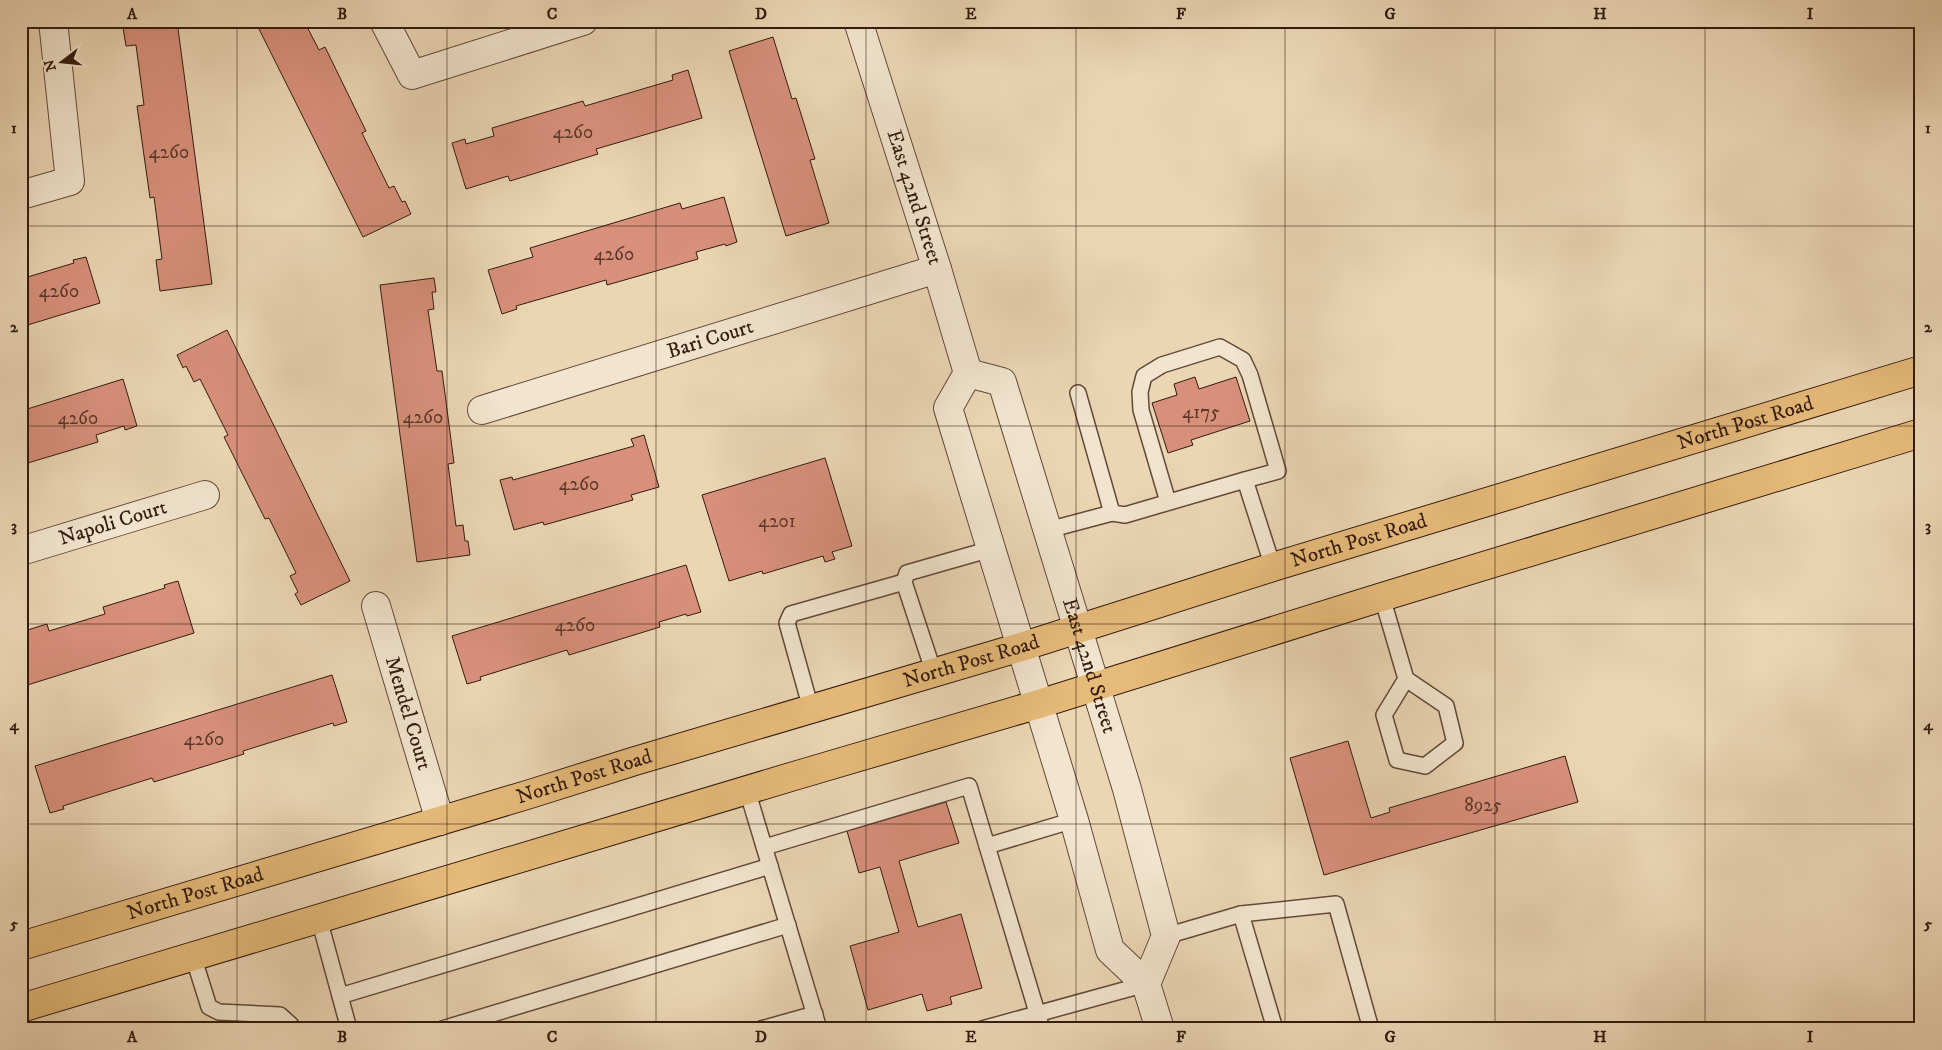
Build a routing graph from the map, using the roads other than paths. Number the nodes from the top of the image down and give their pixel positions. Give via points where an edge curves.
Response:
1 (53, 21) edge
2 (384, 21) edge
3 (584, 21) edge
4 (858, 21) edge
5 (21, 195) edge
6 (937, 269) junction
7 (1921, 370) edge
8 (968, 373) junction
9 (1078, 393) dead end
10 (482, 410) dead end
11 (1921, 433) edge
12 (1245, 480) junction
13 (205, 494) dead end
14 (1168, 502) junction
15 (1112, 513) junction
16 (1048, 530) junction
17 (991, 549) junction
18 (21, 551) edge
19 (1273, 567) junction
20 (904, 582) junction
21 (1382, 597) junction
22 (376, 606) dead end
23 (1078, 628) junction
24 (1021, 647) junction
25 (934, 673) junction
26 (1406, 679) junction
27 (1095, 687) junction
28 (1039, 704) junction
29 (812, 709) junction
30 (747, 790) junction
31 (1074, 820) junction
32 (440, 821) junction
33 (987, 846) junction
34 (765, 847) junction
35 (770, 866) junction
36 (1241, 914) junction
37 (319, 919) junction
38 (788, 926) junction
39 (1166, 936) junction
40 (21, 946) edge
41 (193, 956) junction
42 (1146, 984) junction
43 (340, 996) junction
44 (21, 1008) edge
45 (1038, 1013) junction
46 (815, 1014) junction
47 (292, 1029) edge
48 (349, 1029) edge
49 (442, 1029) edge
50 (760, 1029) edge
51 (819, 1029) edge
52 (982, 1029) edge
53 (1042, 1029) edge
54 (1160, 1029) edge
55 (1275, 1029) edge
56 (1371, 1029) edge

1 - 5 street via 70,181
2 - 3 street via 412,75
4 - 6 street, East 42nd Street
6 - 8 street, East 42nd Street
6 - 10 street, Bari Court
7 - 19 main road, North Post Road
8 - 16 street, East 42nd Street via 1002,382
8 - 17 street via 948,408
9 - 15 lane
11 - 21 main road
12 - 14 lane
12 - 14 lane via 1278,471 1250,374 1243,360 1220,347 1162,365 1144,376 1140,392 1141,410
12 - 19 lane
13 - 18 street, Napoli Court
14 - 15 lane via 1125,515
15 - 16 lane
16 - 23 street, East 42nd Street
17 - 20 lane via 907,573
17 - 24 street
19 - 23 main road, North Post Road
20 - 25 lane
20 - 29 lane via 791,614 787,623
21 - 26 lane
21 - 27 main road
22 - 32 street, Mendel Court
23 - 24 main road, North Post Road
23 - 27 street, East 42nd Street
24 - 25 main road, North Post Road
24 - 28 street
25 - 29 main road, North Post Road
26 - 26 lane via 1384,715 1397,760 1425,766 1455,743 1446,706
27 - 28 main road
27 - 39 street, East 42nd Street via 1127,789
28 - 30 main road
28 - 31 street
29 - 32 main road, North Post Road
30 - 34 lane
30 - 37 main road
31 - 33 lane
31 - 42 street via 1110,950
32 - 40 main road, North Post Road
33 - 34 lane via 969,786
33 - 45 lane
34 - 35 lane
35 - 38 lane
35 - 43 lane
36 - 39 lane
36 - 55 lane
36 - 56 lane via 1336,904
37 - 41 main road
37 - 43 lane
38 - 46 lane
38 - 49 lane
39 - 42 street
41 - 44 main road
41 - 47 lane via 209,1007 219,1012 280,1016
42 - 45 lane
42 - 54 street
43 - 48 lane
45 - 52 lane
45 - 53 lane
46 - 50 lane
46 - 51 lane

